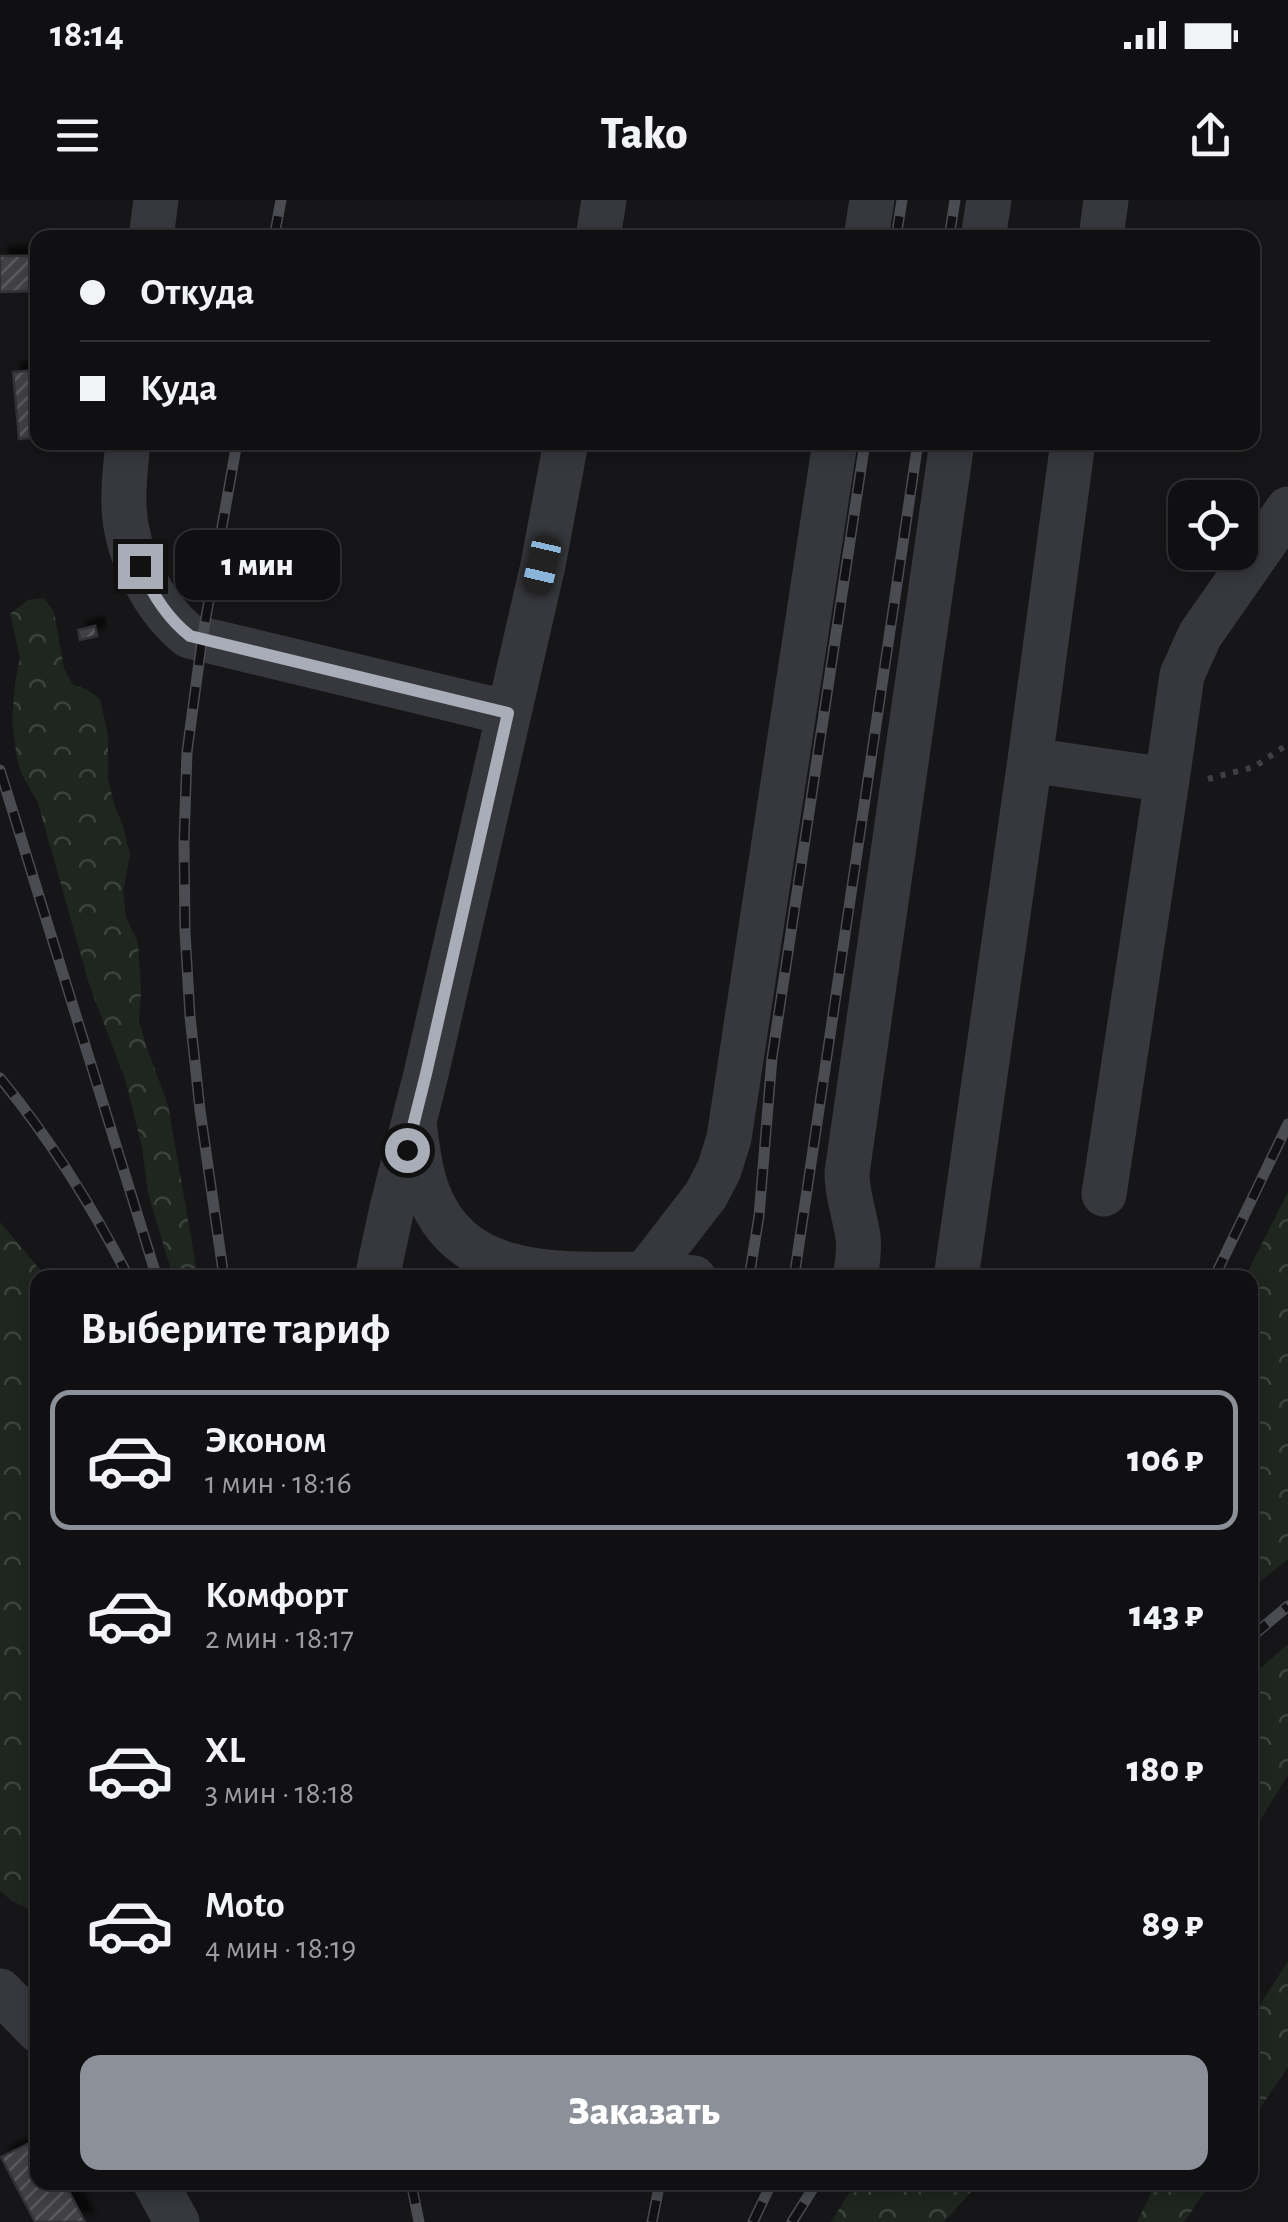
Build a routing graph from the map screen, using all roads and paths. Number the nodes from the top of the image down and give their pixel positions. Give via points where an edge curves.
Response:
1 (156, 200) edge
2 (604, 200) edge
3 (872, 200) edge
4 (989, 200) edge
5 (1106, 200) edge
6 (153, 230) edge
7 (599, 230) edge
8 (867, 230) edge
9 (985, 230) edge
10 (1102, 230) edge
11 (128, 450) edge
12 (564, 450) edge
13 (834, 450) edge
14 (951, 450) edge
15 (1072, 450) edge
16 (1288, 509) edge
17 (508, 713) junction
18 (1288, 744) edge
19 (1030, 760) junction
20 (1167, 780) junction
21 (414, 1122) junction
22 (1104, 1194) dead end
23 (379, 1270) edge
24 (526, 1270) edge
25 (648, 1270) edge
26 (856, 1270) edge
27 (957, 1270) edge
28 (0, 1991) edge
29 (30, 2022) edge
30 (159, 2190) edge
31 (177, 2222) edge

1 - 6 street
2 - 7 street
3 - 8 street
4 - 9 street
5 - 10 street
11 - 17 street via 124,509 131,546 148,586 190,636
12 - 17 street
13 - 25 street via 729,1138 706,1195
14 - 26 street via 847,1174
15 - 19 street
16 - 20 street via 1200,635 1182,675
17 - 21 street
18 - 20 path via 1254,768 1214,779
19 - 20 street
19 - 27 street
20 - 22 street
21 - 23 street
21 - 24 street via 427,1191 442,1222 490,1260
28 - 29 street
30 - 31 street

